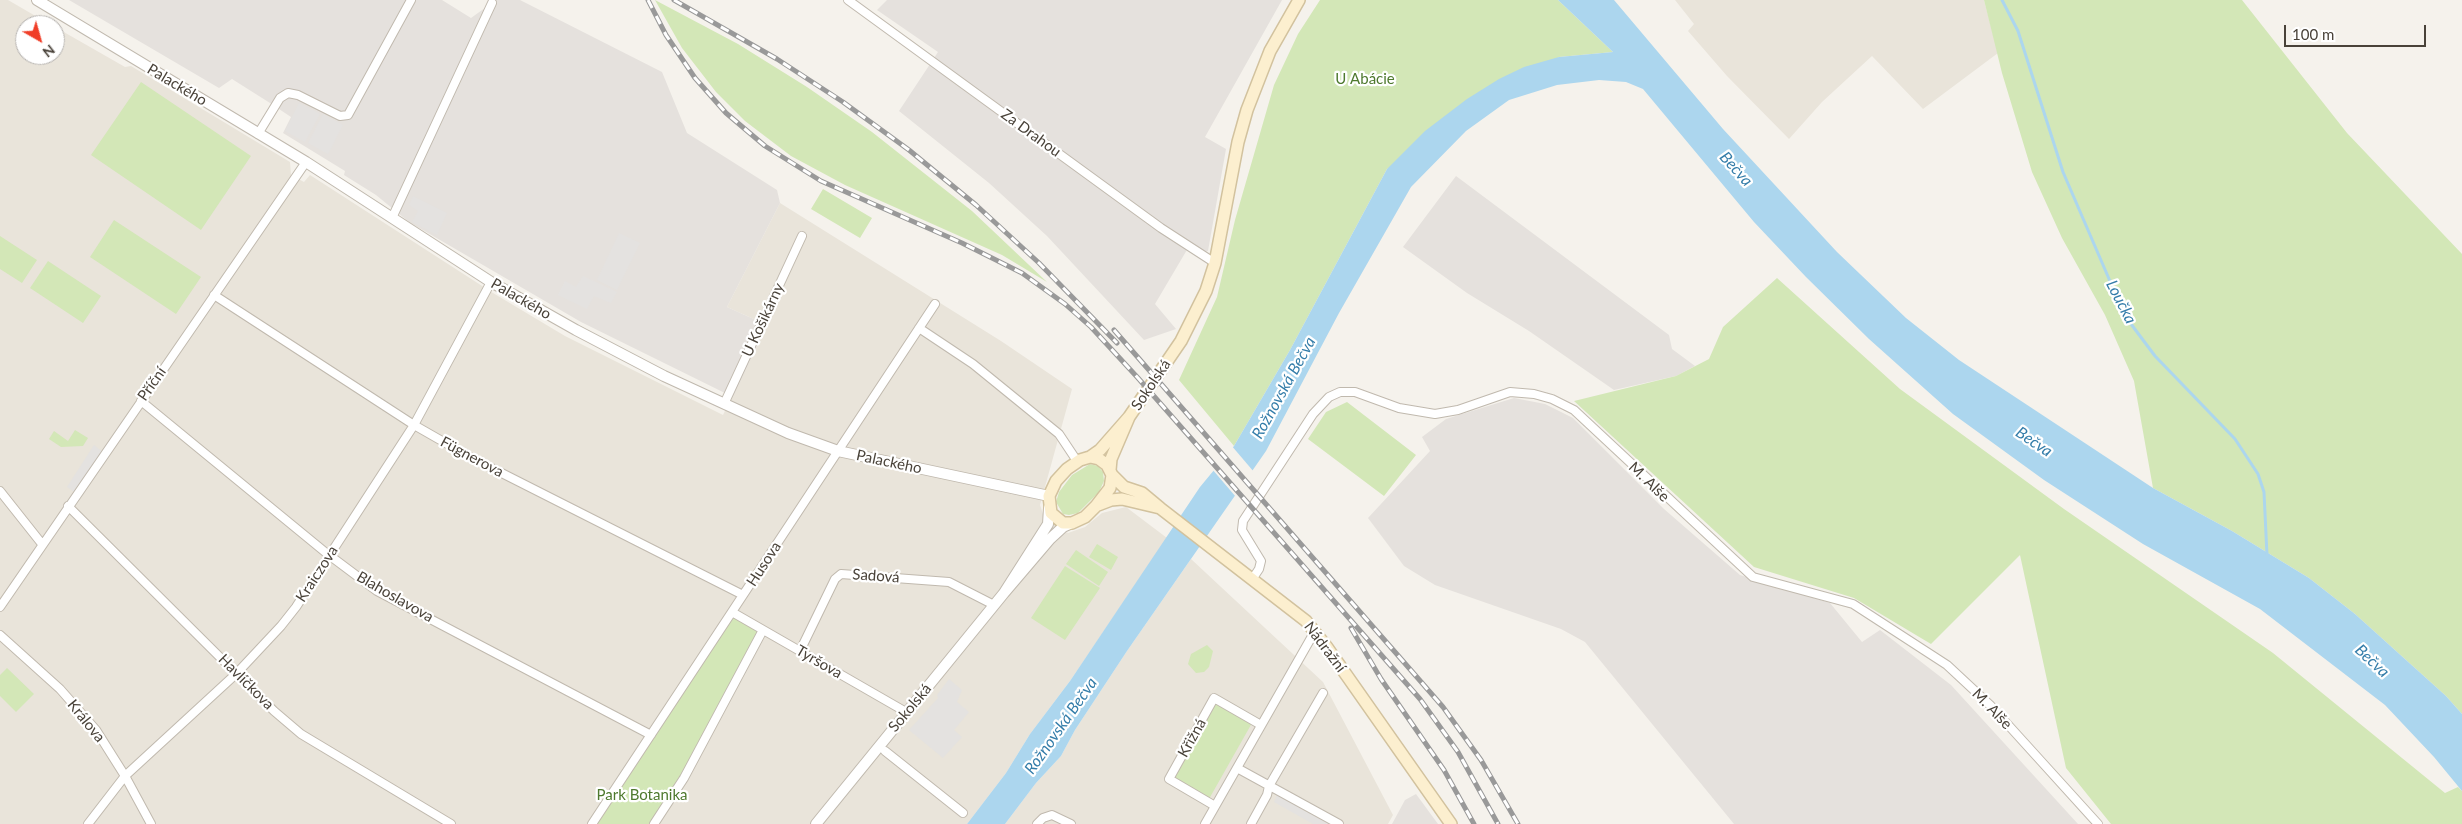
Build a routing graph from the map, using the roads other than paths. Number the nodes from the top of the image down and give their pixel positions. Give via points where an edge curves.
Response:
1 (37, 0) edge
2 (411, 0) edge
3 (848, 0) edge
4 (1299, 0) edge
5 (492, 2) dead end
6 (258, 134) junction
7 (306, 162) junction
8 (392, 218) junction
9 (802, 236) dead end
10 (1215, 263) junction
11 (491, 282) junction
12 (214, 295) junction
13 (935, 304) dead end
14 (919, 328) junction
15 (141, 401) junction
16 (724, 404) junction
17 (1130, 417) junction
18 (414, 425) junction
19 (838, 451) junction
20 (1090, 457) junction
21 (1077, 462) junction
22 (1111, 473) junction
23 (0, 491) edge
24 (1049, 496) junction
25 (68, 506) junction
26 (1096, 506) junction
27 (1049, 508) junction
28 (1163, 510) junction
29 (1072, 523) junction
30 (42, 544) junction
31 (329, 556) junction
32 (1252, 578) junction
33 (1004, 593) junction
34 (743, 595) junction
35 (994, 605) junction
36 (0, 607) edge
37 (732, 612) junction
38 (763, 630) junction
39 (1315, 631) junction
40 (0, 635) edge
41 (800, 651) junction
42 (237, 672) junction
43 (1323, 693) dead end
44 (906, 712) junction
45 (1261, 725) junction
46 (651, 735) junction
47 (885, 751) dead end
48 (1237, 768) junction
49 (125, 776) junction
50 (1269, 786) junction
51 (1215, 806) junction
52 (963, 813) dead end
53 (88, 824) edge
54 (151, 824) edge
55 (451, 824) edge
56 (592, 824) edge
57 (654, 824) edge
58 (816, 824) edge
59 (1037, 824) edge
60 (1071, 824) edge
61 (1205, 824) edge
62 (1251, 824) edge
63 (1339, 824) edge
64 (1451, 824) edge
65 (2098, 824) edge

1 - 6 street, Palackého
2 - 6 street via 348,115 340,116 288,93 280,98
3 - 10 street, Za Drahou via 1160,228
4 - 10 main road via 1270,51 1247,110
5 - 8 street
6 - 7 street, Palackého
7 - 8 street, Palackého
7 - 12 street, Příční
8 - 11 street, Palackého via 422,232
9 - 16 street, U Košikárny
10 - 17 main road, Sokolská via 1199,306 1173,353
11 - 16 street, Palackého via 584,334
11 - 18 street, Kraiczova
12 - 15 street, Příční
12 - 18 street, Fügnerova
13 - 14 street, Husova
14 - 19 street, Husova
14 - 21 street via 973,364 1059,434
15 - 25 street, Příční
15 - 31 street, Blahoslavova
16 - 19 street, Palackého
17 - 20 main road, Sokolská
17 - 22 main road, Sokolská via 1112,459
18 - 31 street, Kraiczova
18 - 34 street, Fügnerova via 470,457
19 - 24 street, Palackého
19 - 34 street, Husova
20 - 21 main road, Sokolská
20 - 22 main road via 1104,461
21 - 24 main road, Sokolská via 1061,475
22 - 26 main road, Sokolská via 1110,488
22 - 28 main road, Nádražní via 1124,487 1142,493
23 - 30 street
24 - 27 main road, Sokolská
25 - 30 street, Příční
25 - 42 street, Havlíčkova
26 - 28 main road, Nádražní via 1122,499
26 - 29 main road, Sokolská
27 - 29 main road via 1058,521
27 - 33 street, Sokolská via 1048,524
28 - 32 main road, Nádražní
29 - 33 street, Sokolská via 1054,534
30 - 36 street, Příční
31 - 42 street, Kraiczova via 281,626
31 - 46 street, Blahoslavova via 377,591
32 - 39 main road, Nádražní
32 - 65 street, M. Alše via 1261,561 1242,530 1243,521 1313,414 1329,397 1340,392 1355,392 1404,409 1435,414 1458,410 1510,392 1552,399 1574,410 1752,577 1853,604 1947,665 1991,706
33 - 35 street, Sokolská
34 - 37 street, Husova
35 - 41 street, Sadová via 949,582 841,574 835,579
35 - 44 street, Sokolská
37 - 38 street, Tyršova
37 - 46 street, Husova
38 - 41 street, Tyršova
38 - 57 street via 684,778
39 - 45 street
39 - 64 main road, Nádražní
40 - 49 street, Králova via 60,689 96,730
41 - 44 street, Tyršova
42 - 49 street, Kraiczova
42 - 55 street, Havlíčkova via 274,712 302,734
43 - 50 street
44 - 58 street, Sokolská
45 - 48 street
45 - 51 street, Křižná via 1214,698 1169,778
46 - 56 street, Husova
47 - 52 street
48 - 50 street
48 - 51 street
49 - 53 street, Kraiczova
49 - 54 street, Králova
50 - 62 street
50 - 63 street
51 - 61 street
59 - 60 street via 1052,815

